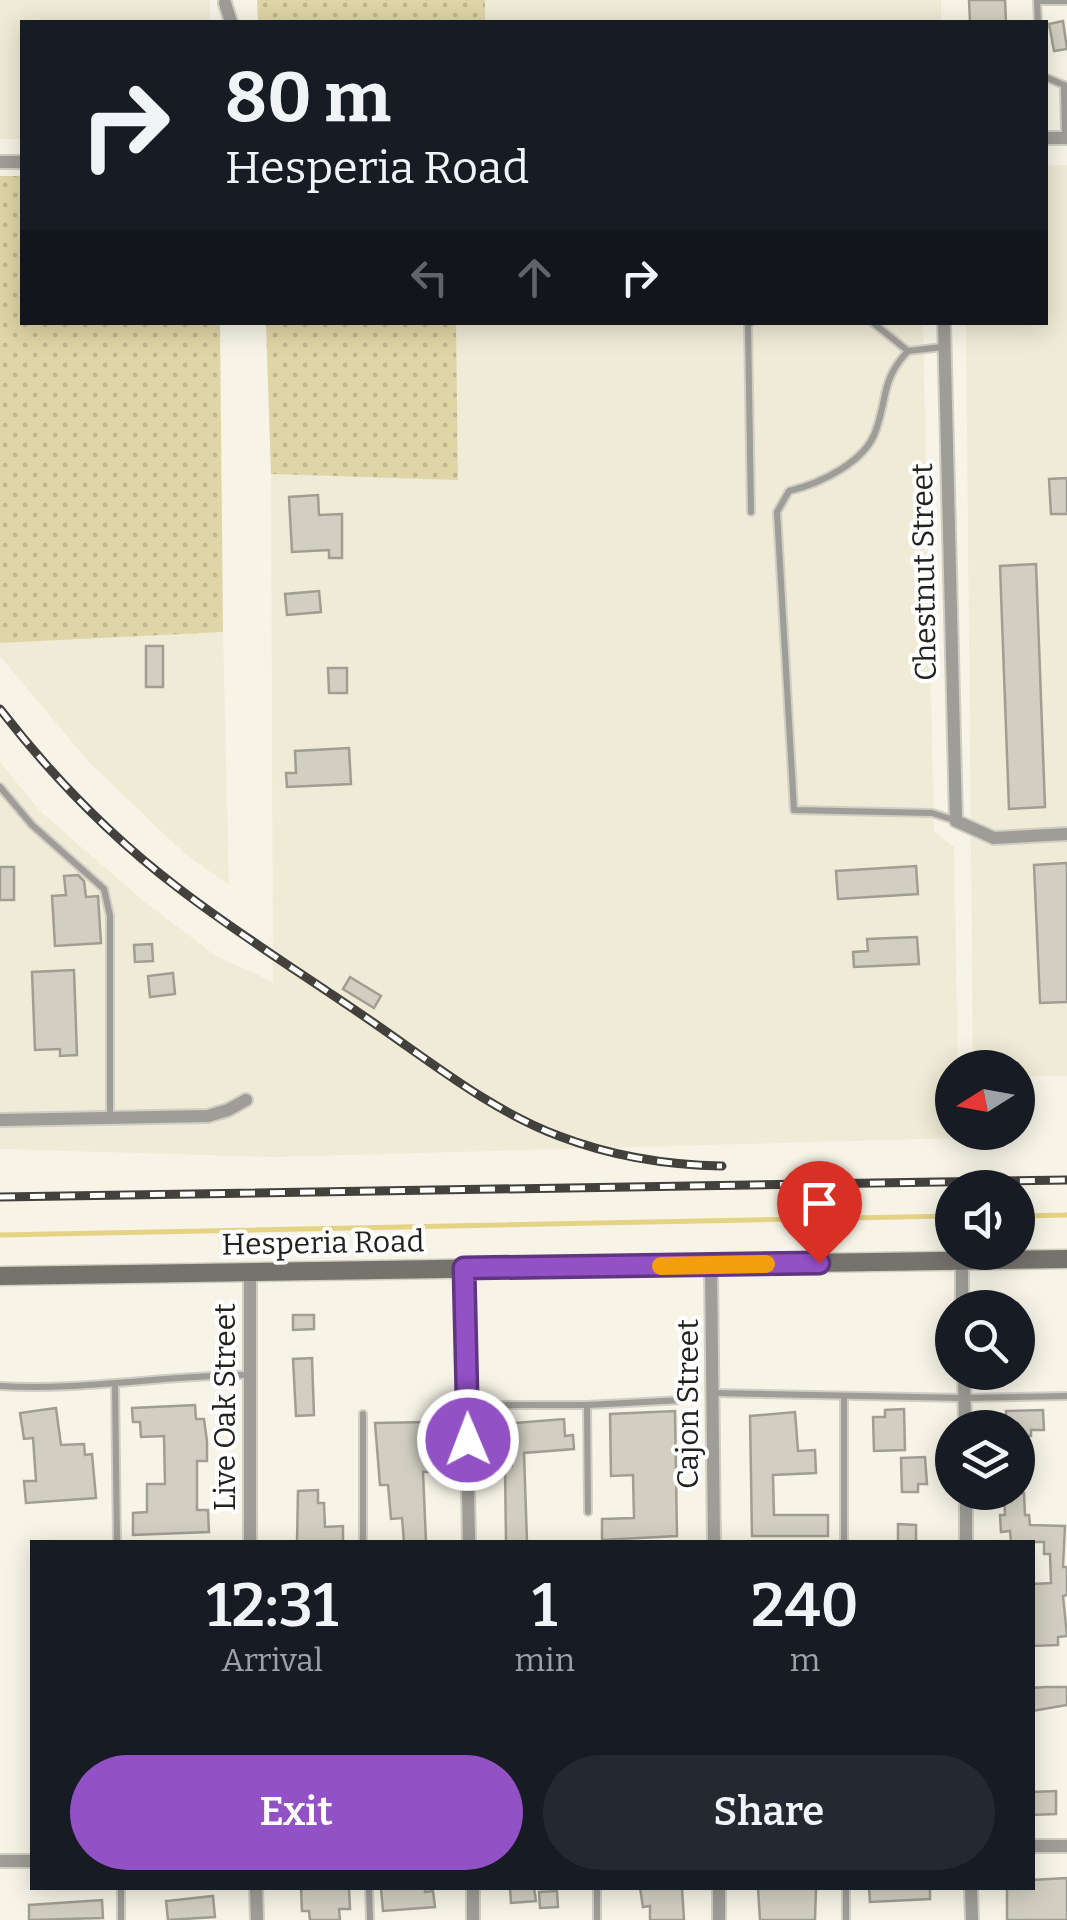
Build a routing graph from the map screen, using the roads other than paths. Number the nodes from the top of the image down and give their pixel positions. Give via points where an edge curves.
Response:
1 (1067, 1) edge
2 (226, 3) dead end
3 (230, 20) edge
4 (1038, 20) edge
5 (1066, 85) edge
6 (1066, 138) edge
7 (748, 325) edge
8 (876, 325) edge
9 (944, 325) edge
10 (944, 347) junction
11 (908, 351) junction
12 (751, 512) dead end
13 (0, 788) edge
14 (956, 821) junction
15 (1067, 834) edge
16 (246, 1100) dead end
17 (110, 1118) junction
18 (0, 1120) edge
19 (1067, 1259) edge
20 (1035, 1260) edge
21 (935, 1261) edge
22 (712, 1265) junction
23 (464, 1268) junction
24 (250, 1272) junction
25 (0, 1276) edge
26 (250, 1375) junction
27 (116, 1384) junction
28 (0, 1386) edge
29 (964, 1390) edge
30 (712, 1393) junction
31 (844, 1396) junction
32 (1067, 1396) edge
33 (964, 1398) junction
34 (682, 1400) dead end
35 (467, 1405) junction
36 (587, 1405) junction
37 (964, 1410) edge
38 (363, 1414) dead end
39 (966, 1510) edge
40 (588, 1512) dead end
41 (117, 1540) edge
42 (250, 1540) edge
43 (363, 1540) edge
44 (468, 1540) edge
45 (714, 1540) edge
46 (844, 1540) edge
47 (966, 1540) edge
48 (1035, 1846) edge
49 (1067, 1846) edge
50 (30, 1861) edge
51 (0, 1862) edge
52 (120, 1890) edge
53 (256, 1890) edge
54 (369, 1890) edge
55 (473, 1890) edge
56 (596, 1890) edge
57 (719, 1890) edge
58 (846, 1890) edge
59 (971, 1890) edge
60 (122, 1920) edge
61 (257, 1920) edge
62 (370, 1920) edge
63 (473, 1920) edge
64 (597, 1920) edge
65 (720, 1920) edge
66 (846, 1920) edge
67 (972, 1920) edge

1 - 4 lane via 1037,1
2 - 3 street
5 - 6 lane
7 - 12 lane
8 - 11 lane
9 - 10 street, Chestnut Street
10 - 11 lane
10 - 14 street, Chestnut Street
11 - 14 lane via 891,370 867,449 809,486 789,491 777,512 794,810 932,813
13 - 17 lane via 104,889 110,916
14 - 15 street via 994,838
16 - 17 street via 208,1116
17 - 18 street
19 - 20 main road, Hesperia Road
21 - 22 main road, Hesperia Road
22 - 23 main road, Hesperia Road
22 - 30 street, Cajon Street
23 - 24 main road, Hesperia Road
23 - 35 street
24 - 25 main road, Hesperia Road
24 - 26 street, Live Oak Street
26 - 27 lane
26 - 42 street, Live Oak Street
27 - 28 lane
27 - 41 lane
29 - 33 street
30 - 31 lane
30 - 45 street, Cajon Street
31 - 33 lane
31 - 46 lane
32 - 33 lane
33 - 37 street
34 - 36 lane
35 - 36 lane
35 - 44 street
36 - 40 lane
38 - 43 lane
39 - 47 street
48 - 49 street
50 - 51 street
52 - 60 lane
53 - 61 street
54 - 62 lane
55 - 63 street
56 - 64 lane
57 - 65 street
58 - 66 lane
59 - 67 street

